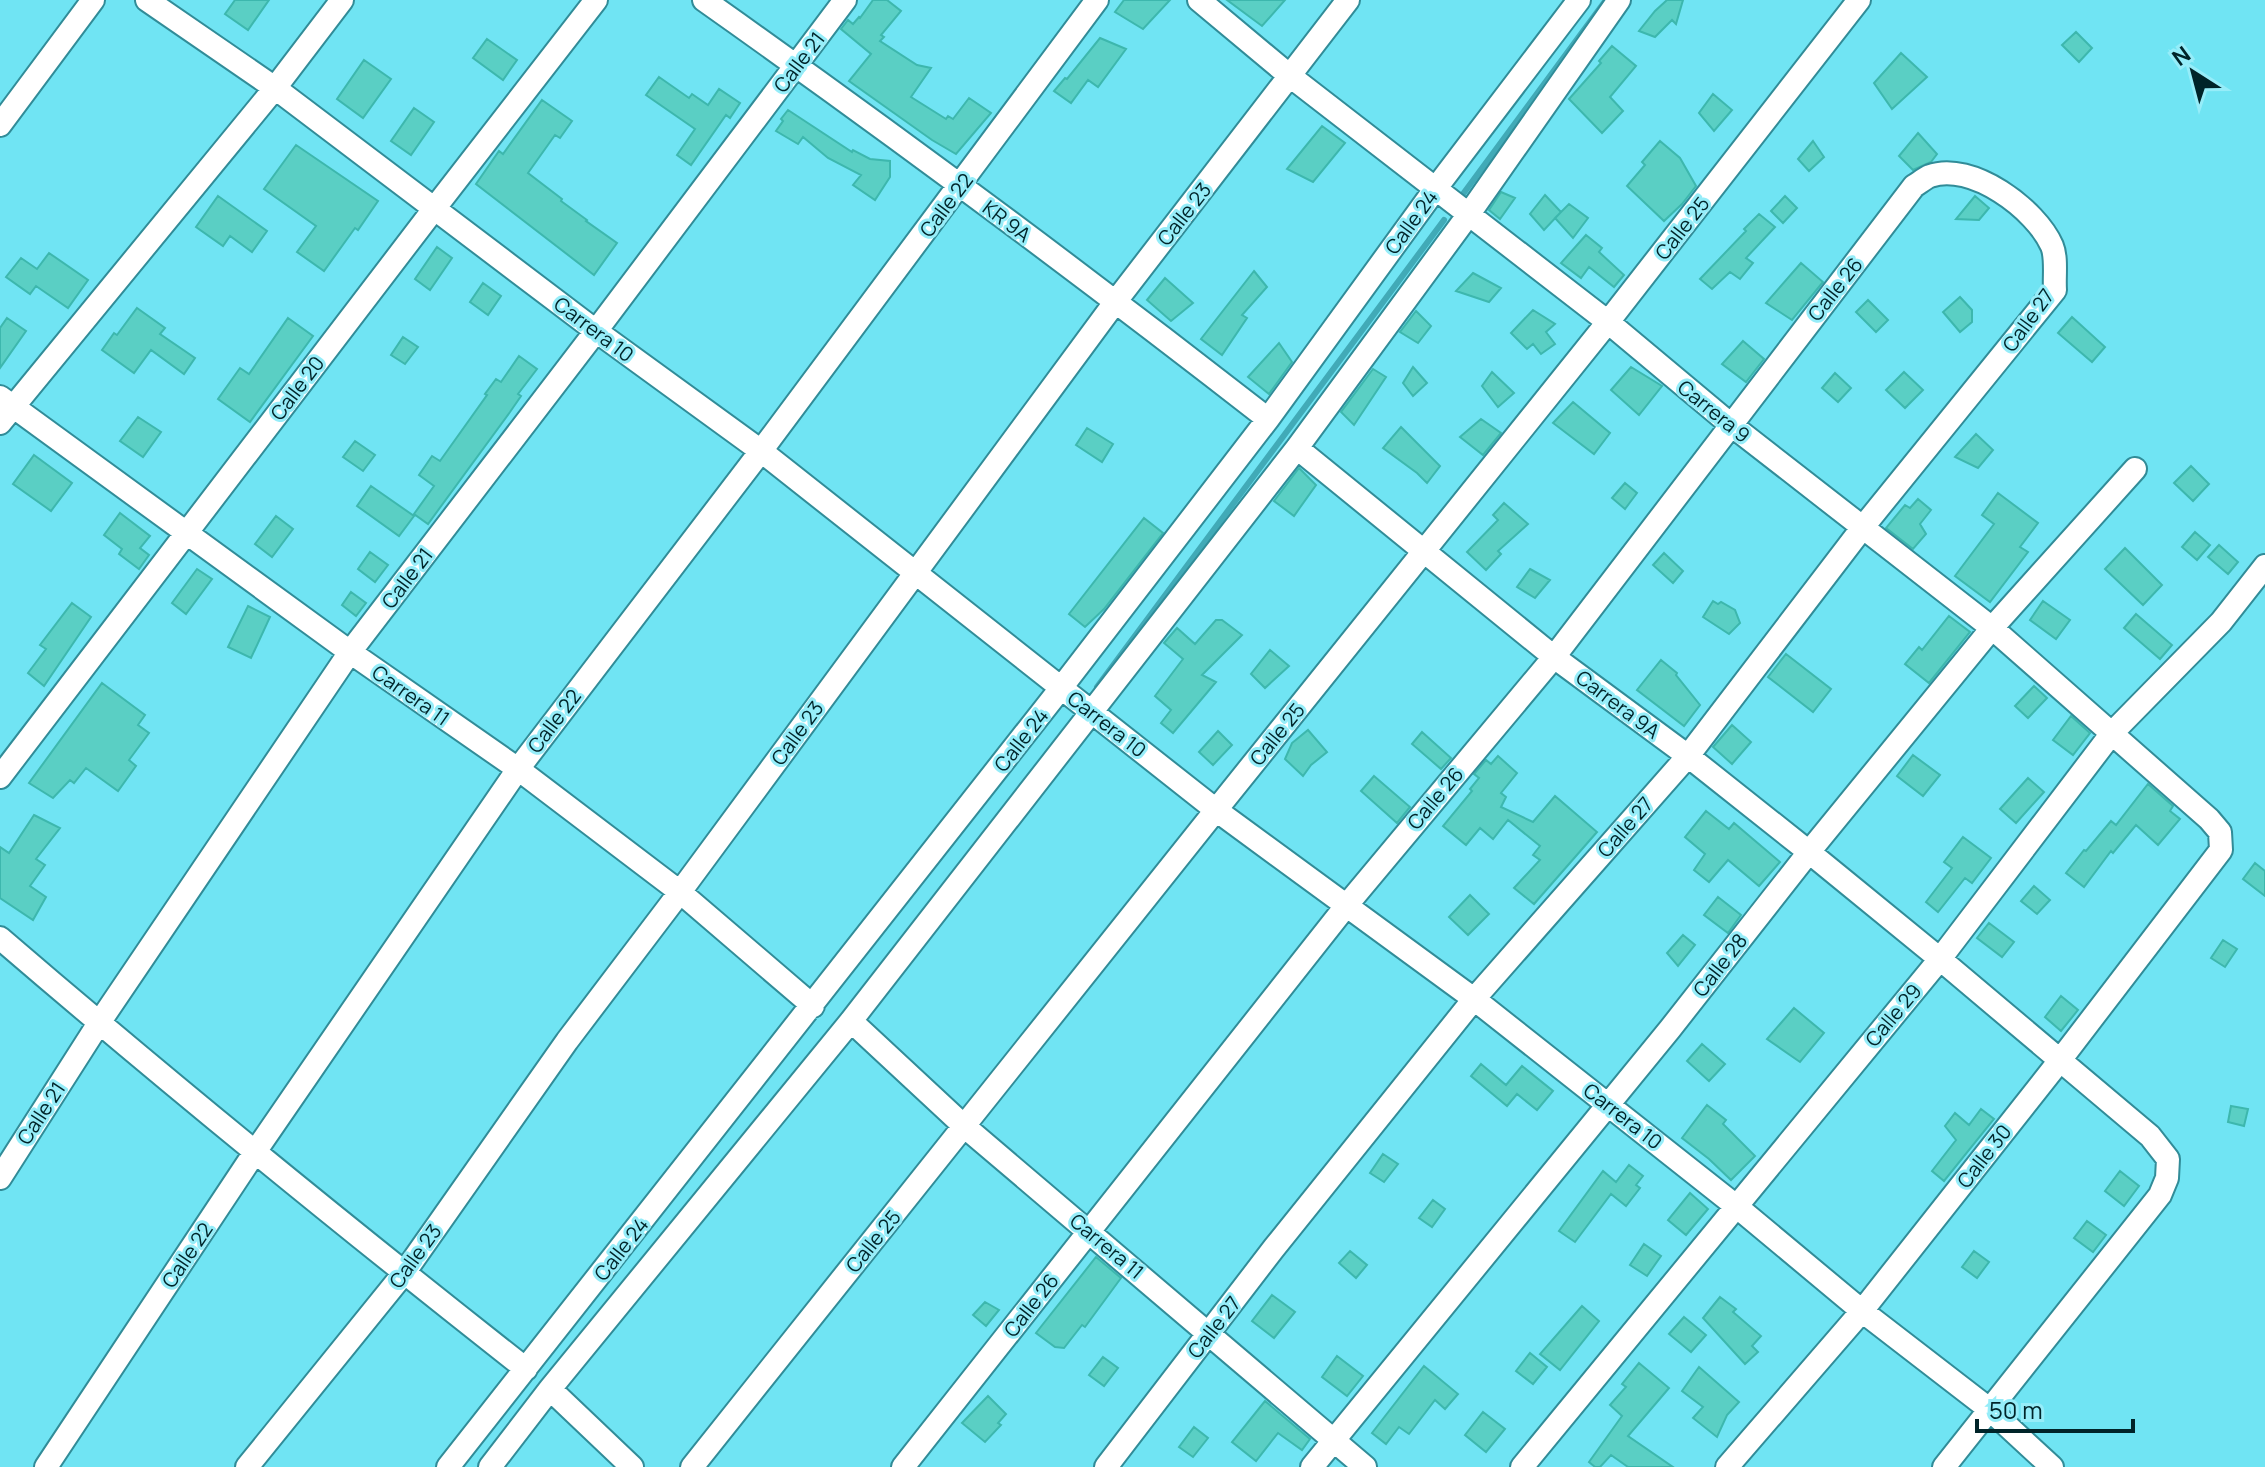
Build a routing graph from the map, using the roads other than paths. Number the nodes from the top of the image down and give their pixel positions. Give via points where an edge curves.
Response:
1 (93, 0) edge
2 (147, 0) edge
3 (342, 0) edge
4 (596, 0) edge
5 (704, 0) edge
6 (845, 0) edge
7 (1097, 0) edge
8 (1199, 0) edge
9 (1348, 0) edge
10 (1579, 0) edge
11 (1619, 0) edge
12 (1859, 0) edge
13 (796, 65) junction
14 (1290, 76) junction
15 (275, 88) junction
16 (0, 125) edge
17 (1987, 182) joint
18 (960, 186) junction
19 (1436, 188) junction
20 (434, 209) junction
21 (1469, 214) junction
22 (1116, 301) junction
23 (1608, 322) junction
24 (596, 331) junction
25 (5, 409) edge
26 (1268, 419) junction
27 (1730, 424) junction
28 (1297, 448) junction
29 (761, 451) junction
30 (2135, 469) dead end
31 (1863, 527) junction
32 (188, 532) junction
33 (1424, 550) junction
34 (2265, 566) edge
35 (916, 572) junction
36 (1992, 628) junction
37 (350, 652) junction
38 (1554, 657) junction
39 (1063, 690) junction
40 (1089, 711) junction
41 (2112, 733) junction
42 (1688, 756) junction
43 (518, 769) junction
44 (0, 777) edge
45 (1216, 810) junction
46 (2220, 832) joint
47 (1809, 852) junction
48 (680, 892) junction
49 (1346, 906) junction
50 (0, 938) edge
51 (1940, 959) junction
52 (1474, 999) junction
53 (813, 1006) junction
54 (851, 1021) junction
55 (99, 1023) junction
56 (2061, 1059) junction
57 (1609, 1104) junction
58 (964, 1126) junction
59 (255, 1152) junction
60 (0, 1178) edge
61 (1736, 1206) junction
62 (1090, 1231) junction
63 (404, 1273) junction
64 (1862, 1311) junction
65 (1209, 1334) junction
66 (526, 1369) junction
67 (550, 1389) junction
68 (1989, 1409) junction
69 (1333, 1440) junction
70 (46, 1467) edge
71 (247, 1467) edge
72 (448, 1467) edge
73 (490, 1467) edge
74 (632, 1467) edge
75 (692, 1467) edge
76 (903, 1467) edge
77 (1106, 1467) edge
78 (1312, 1467) edge
79 (1365, 1467) edge
80 (1522, 1467) edge
81 (1727, 1467) edge
82 (1944, 1467) edge
83 (2052, 1467) edge

1 - 16 street
2 - 15 street, Carrera 10
3 - 15 street
4 - 20 street, Calle 20
5 - 13 street, KR 9A
6 - 13 street, Calle 21
7 - 18 street, Calle 22
8 - 14 street, Carrera 9
9 - 14 street, Calle 23
10 - 19 street, Calle 24
11 - 21 street, Calle 24
12 - 23 street, Calle 25
13 - 18 street, KR 9A
13 - 24 street, Calle 21
14 - 19 street, Carrera 9
14 - 22 street, Calle 23
15 - 20 street, Carrera 10
15 - 25 street
17 - 27 street, Calle 26 via 1946,173 1914,186
17 - 31 street, Calle 27 via 2026,209 2053,247 2055,290
18 - 22 street, KR 9A
18 - 29 street, Calle 22
19 - 21 street, Carrera 9
19 - 26 street, Calle 24
20 - 24 street, Carrera 10
20 - 32 street, Calle 20
21 - 23 street, Carrera 9
21 - 28 street, Calle 24
22 - 26 street, KR 9A
22 - 35 street, Calle 23
23 - 27 street, Carrera 9
23 - 33 street, Calle 25
24 - 29 street, Carrera 10
24 - 37 street, Calle 21
25 - 32 street, Carrera 11
26 - 39 street, Calle 24
27 - 31 street, Carrera 9
27 - 38 street, Calle 26
28 - 33 street, Carrera 9A
28 - 40 street, Calle 24
29 - 35 street, Carrera 10
29 - 43 street, Calle 22
30 - 36 street, Calle 28
31 - 36 street, Carrera 9
31 - 42 street, Calle 27
32 - 37 street, Carrera 11
32 - 44 street, Calle 20
33 - 38 street, Carrera 9A
33 - 45 street, Calle 25
34 - 41 street, Calle 29 via 2221,622
35 - 39 street, Carrera 10
35 - 48 street, Calle 23
36 - 41 street, Carrera 9
36 - 47 street, Calle 28
37 - 43 street, Carrera 11
37 - 55 street, Calle 21
38 - 42 street, Carrera 9A
38 - 49 street, Calle 26
39 - 40 street, Carrera 10
39 - 53 street, Calle 24
40 - 45 street, Carrera 10
40 - 54 street, Calle 24
41 - 46 street, Carrera 9
41 - 51 street, Calle 29
42 - 47 street, Carrera 9A
42 - 52 street, Calle 27
43 - 48 street, Carrera 11
43 - 59 street, Calle 22
45 - 49 street, Carrera 10
45 - 58 street, Calle 25
46 - 56 street, Calle 30 via 2221,850
47 - 51 street, Carrera 9A
47 - 57 street, Calle 28
48 - 53 street, Carrera 11
48 - 63 street, Calle 23 via 567,1041
49 - 52 street, Carrera 10
49 - 62 street, Calle 26
50 - 55 street
51 - 56 street
51 - 61 street, Calle 29
52 - 57 street, Carrera 10
52 - 65 street, Calle 27
53 - 66 street, Calle 24
54 - 58 street, Carrera 11
54 - 67 street, Calle 24
55 - 59 street
55 - 60 street, Calle 21
56 - 64 street, Calle 30
56 - 68 street via 2150,1136 2168,1159 2167,1178 2160,1195
57 - 61 street, Carrera 10
57 - 69 street, Calle 28
58 - 62 street, Carrera 11
58 - 75 street, Calle 25
59 - 63 street
59 - 70 street, Calle 22
61 - 64 street, Carrera 10
61 - 80 street, Calle 29
62 - 65 street, Carrera 11
62 - 76 street, Calle 26
63 - 66 street
63 - 71 street, Calle 23
64 - 68 street, Carrera 10
64 - 81 street, Calle 30
65 - 69 street, Carrera 11
65 - 77 street, Calle 27
66 - 72 street, Calle 24
67 - 73 street, Calle 24
67 - 74 street
68 - 82 street
68 - 83 street, Carrera 10
69 - 78 street, Calle 28
69 - 79 street, Carrera 11

